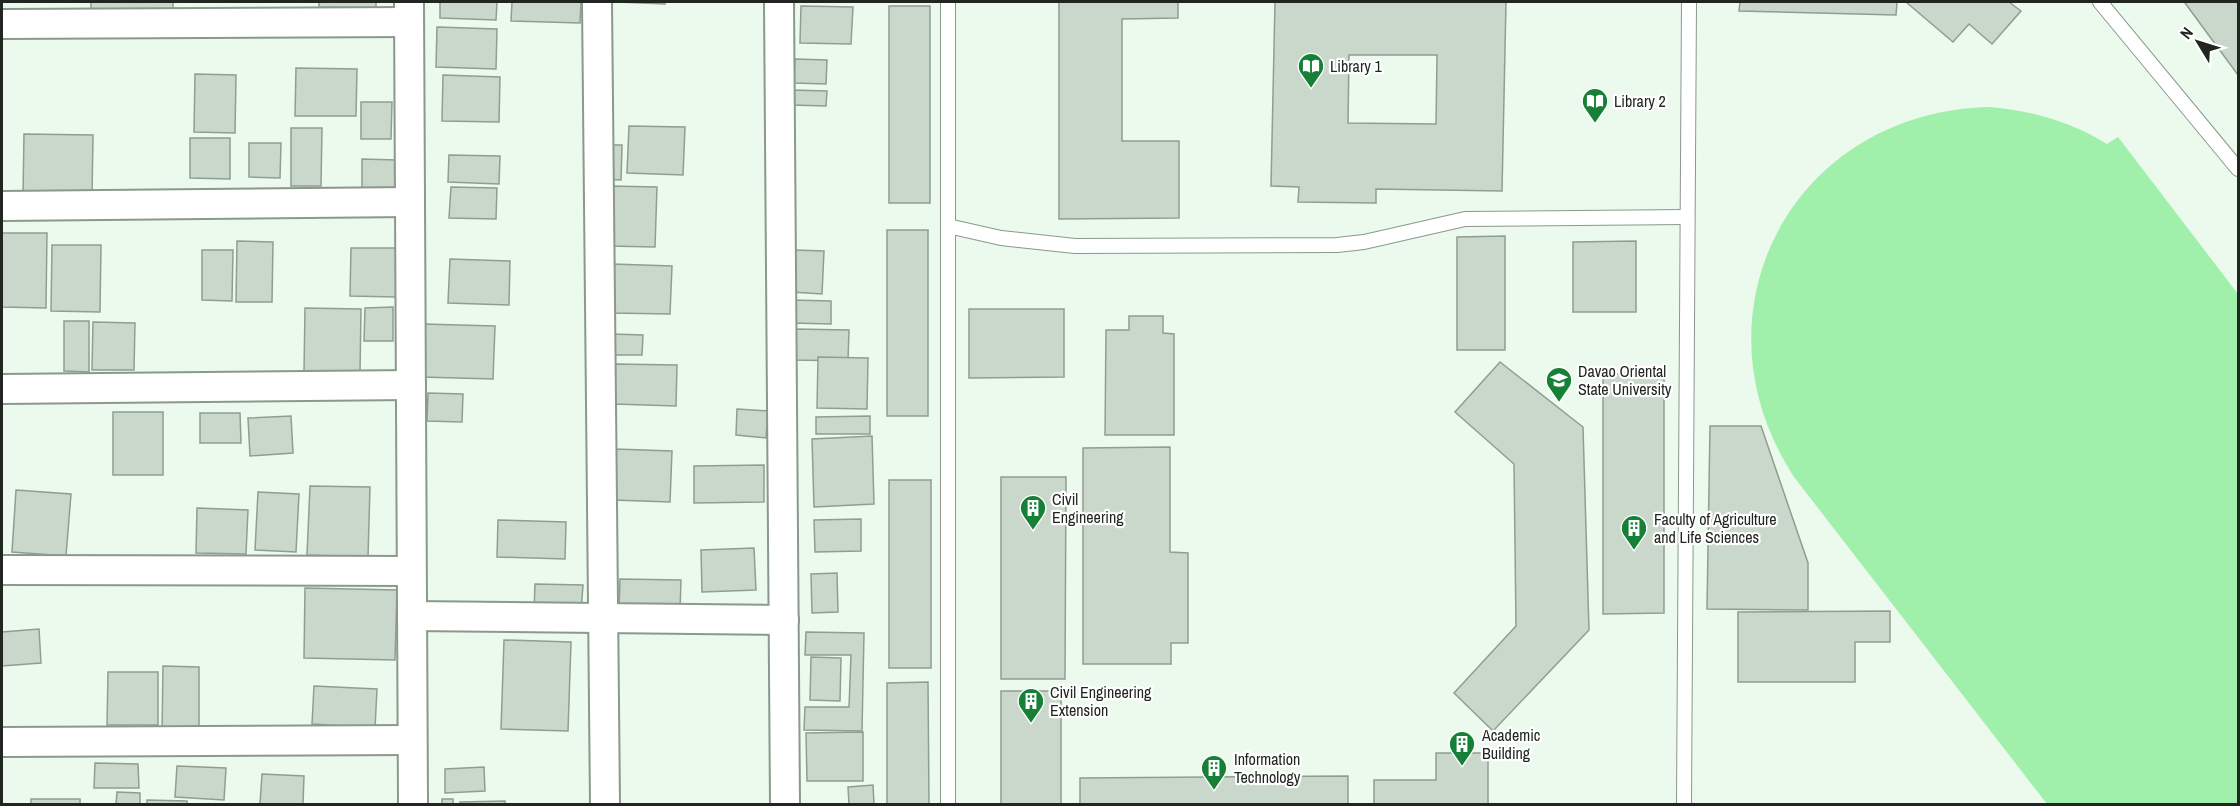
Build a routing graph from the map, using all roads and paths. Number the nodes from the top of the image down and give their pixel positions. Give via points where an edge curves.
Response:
1 (597, 2) edge
2 (779, 2) edge
3 (948, 2) edge
4 (1689, 2) edge
5 (2100, 2) edge
6 (409, 12) edge
7 (2, 24) edge
8 (2238, 169) edge
9 (410, 201) junction
10 (2, 206) edge
11 (1687, 217) junction
12 (948, 226) junction
13 (411, 385) junction
14 (2, 389) edge
15 (2, 570) edge
16 (411, 571) junction
17 (412, 616) junction
18 (604, 618) junction
19 (784, 620) junction
20 (412, 740) junction
21 (2, 742) edge
22 (413, 804) edge
23 (605, 804) edge
24 (785, 804) edge
25 (948, 804) edge
26 (1684, 804) edge

1 - 18 street
2 - 19 street
3 - 12 lane
4 - 11 lane
5 - 8 lane
6 - 7 street
6 - 9 street
9 - 10 street
9 - 13 street
11 - 12 lane via 1465,219 1364,243 1325,246 1075,246 1001,238
11 - 26 lane
12 - 25 lane
13 - 14 street
13 - 16 street
15 - 16 street
16 - 17 street
17 - 18 street
17 - 20 street
18 - 19 street
18 - 23 street
19 - 24 street
20 - 21 street
20 - 22 street

